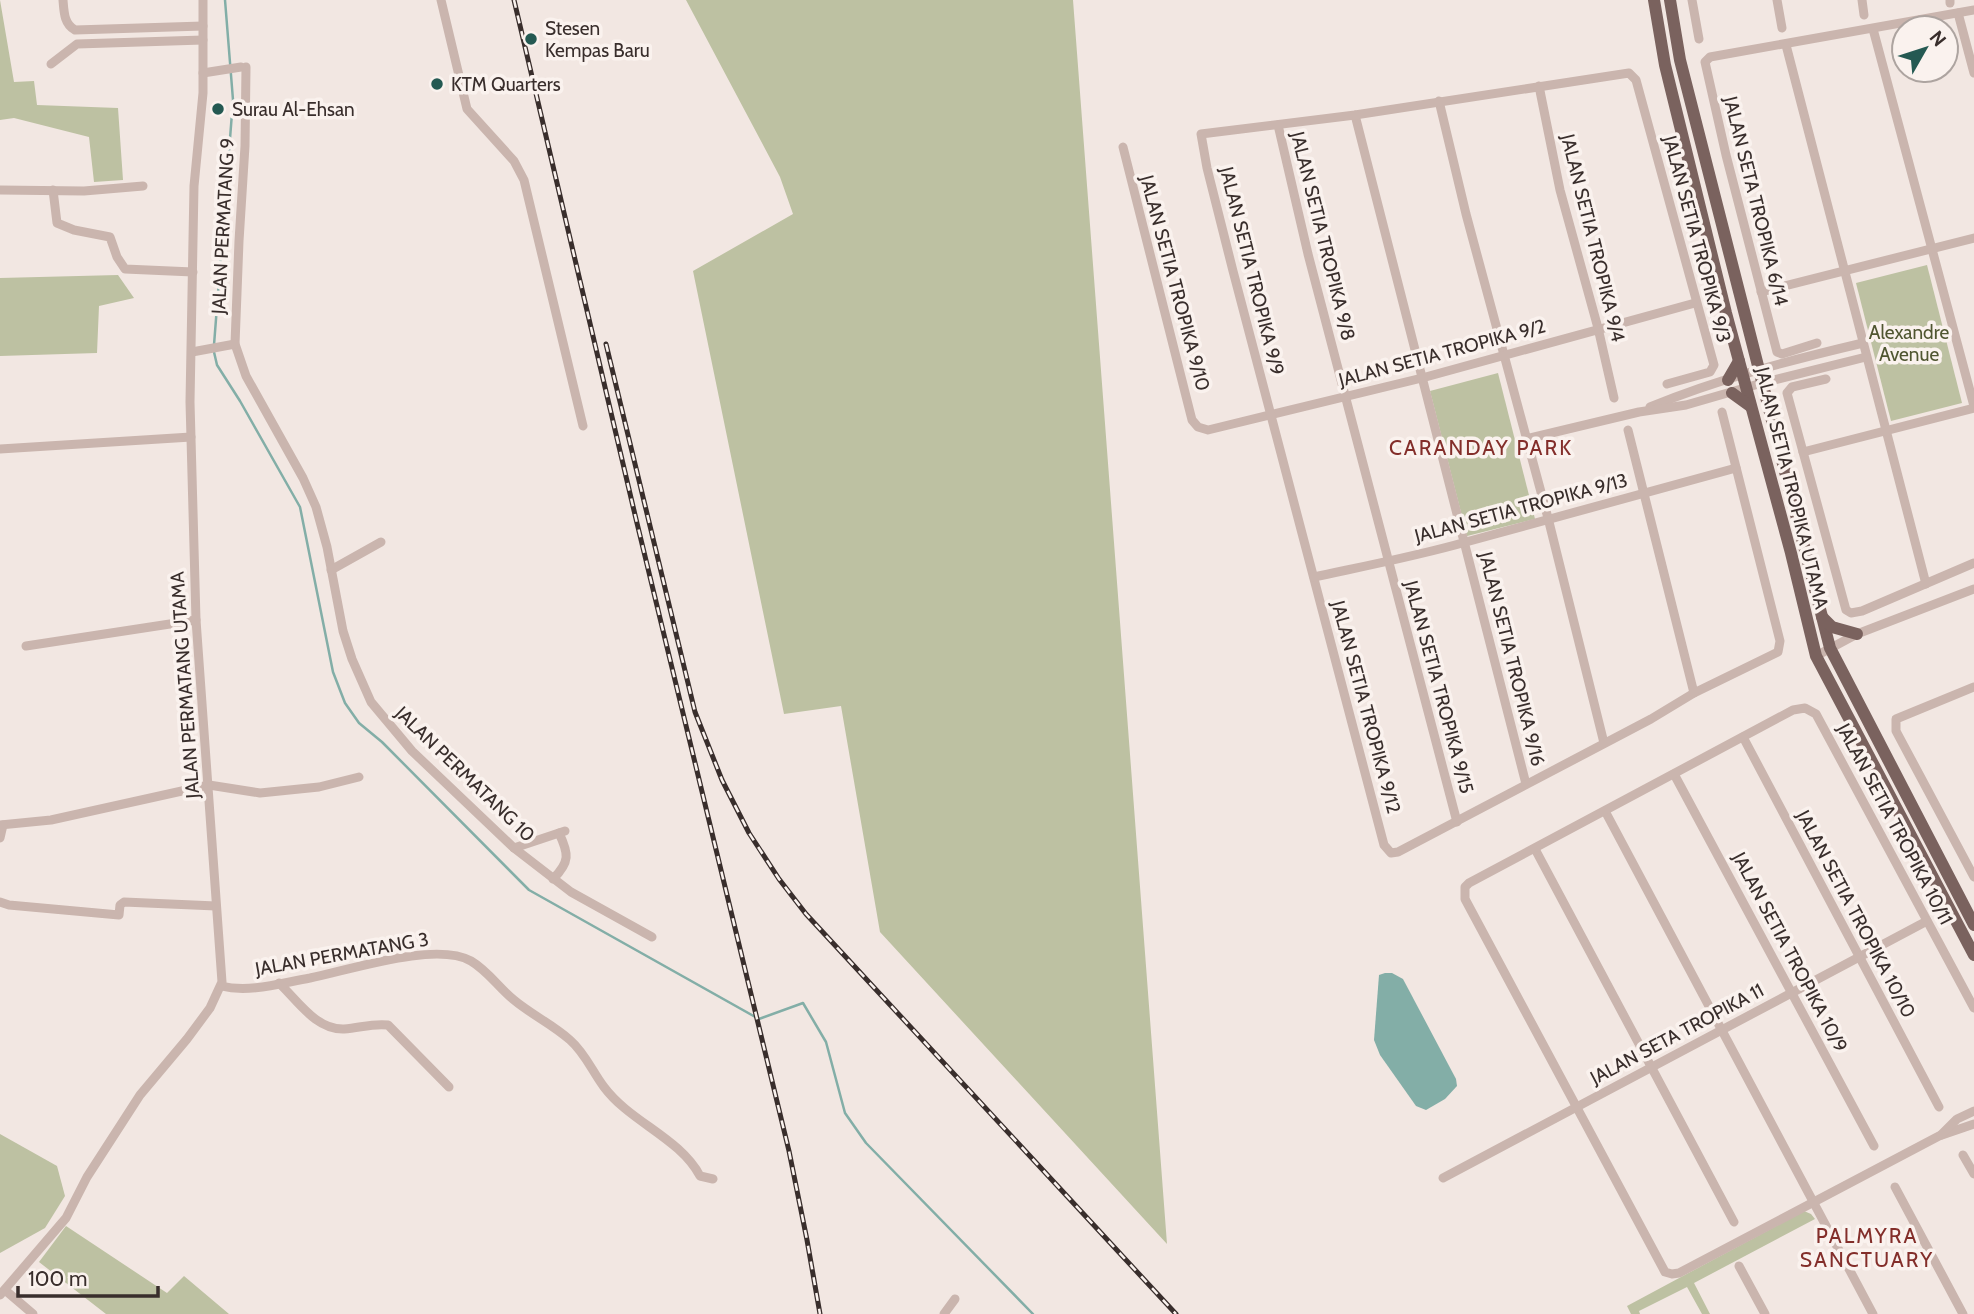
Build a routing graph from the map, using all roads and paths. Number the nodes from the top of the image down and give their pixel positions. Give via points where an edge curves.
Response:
1 (63, 0) edge
2 (203, 0) edge
3 (441, 0) edge
4 (1654, 0) edge
5 (1670, 0) edge
6 (1692, 0) edge
7 (1777, 0) edge
8 (1862, 0) edge
9 (1974, 10) edge
10 (1958, 13) junction
11 (1864, 15) dead end
12 (203, 26) junction
13 (1782, 28) dead end
14 (1873, 29) junction
15 (1699, 39) dead end
16 (203, 40) junction
17 (1786, 45) junction
18 (51, 64) dead end
19 (1974, 72) edge
20 (203, 73) junction
21 (1539, 86) junction
22 (1439, 101) junction
23 (1355, 115) junction
24 (1278, 125) junction
25 (1123, 147) dead end
26 (143, 186) dead end
27 (0, 190) edge
28 (53, 190) junction
29 (1974, 238) edge
30 (1930, 249) junction
31 (193, 272) junction
32 (1844, 272) junction
33 (1761, 292) junction
34 (1695, 303) junction
35 (1598, 328) junction
36 (1817, 343) dead end
37 (1863, 343) junction
38 (232, 345) junction
39 (192, 352) junction
40 (1502, 356) junction
41 (1866, 357) junction
42 (1801, 359) junction
43 (1740, 361) junction
44 (1804, 372) junction
45 (1761, 376) junction
46 (1422, 378) junction
47 (1826, 379) dead end
48 (1744, 382) junction
49 (1667, 384) dead end
50 (1712, 386) junction
51 (1730, 386) junction
52 (1345, 397) junction
53 (1715, 397) junction
54 (1614, 398) dead end
55 (1974, 407) edge
56 (1752, 410) junction
57 (1639, 412) junction
58 (1722, 412) dead end
59 (1271, 416) junction
60 (583, 426) dead end
61 (1198, 427) joint
62 (1628, 430) dead end
63 (1885, 431) junction
64 (191, 437) junction
65 (1527, 439) junction
66 (0, 449) edge
67 (1803, 452) junction
68 (1736, 468) junction
69 (1644, 493) junction
70 (1548, 518) junction
71 (381, 542) dead end
72 (1465, 543) junction
73 (1388, 561) junction
74 (1974, 563) edge
75 (331, 570) junction
76 (1314, 577) junction
77 (1926, 584) junction
78 (1974, 589) edge
79 (1822, 616) junction
80 (196, 620) junction
81 (1857, 634) junction
82 (26, 646) dead end
83 (1830, 648) junction
84 (1816, 656) junction
85 (1973, 691) edge
86 (1694, 693) junction
87 (1743, 737) junction
88 (1604, 743) junction
89 (1674, 774) junction
90 (359, 777) dead end
91 (1526, 784) junction
92 (209, 785) junction
93 (1605, 811) junction
94 (1457, 821) junction
95 (1, 825) edge
96 (0, 838) edge
97 (514, 848) junction
98 (1535, 849) junction
99 (1970, 859) edge
100 (1974, 877) edge
101 (552, 879) junction
102 (0, 902) edge
103 (216, 906) junction
104 (1927, 921) junction
105 (1974, 925) edge
106 (652, 937) dead end
107 (1973, 953) edge
108 (1860, 957) junction
109 (279, 983) junction
110 (221, 986) junction
111 (1792, 994) junction
112 (1974, 1008) edge
113 (1722, 1030) junction
114 (1651, 1067) junction
115 (449, 1087) dead end
116 (1575, 1107) junction
117 (1939, 1107) dead end
118 (1974, 1111) edge
119 (1974, 1124) edge
120 (1939, 1136) junction
121 (1874, 1146) dead end
122 (1964, 1155) dead end
123 (1974, 1174) edge
124 (1443, 1178) dead end
125 (713, 1179) dead end
126 (1895, 1187) dead end
127 (1814, 1202) junction
128 (1734, 1222) dead end
129 (1739, 1266) dead end
130 (2, 1293) edge
131 (955, 1299) dead end
132 (33, 1314) edge
133 (944, 1314) edge
134 (1765, 1314) edge
135 (1874, 1314) edge
136 (1963, 1314) edge

1 - 12 street via 66,21 75,30
2 - 12 street, JALAN PERMATANG UTAMA
3 - 60 street via 467,109 514,161 524,180
4 - 43 main road, JALAN SETIA TROPIKA UTAMA via 1665,65
5 - 45 main road, JALAN SETIA TROPIKA UTAMA via 1680,60
6 - 15 street
7 - 13 street
8 - 11 street
9 - 10 street
10 - 14 street
10 - 19 street
12 - 16 street, JALAN PERMATANG UTAMA
14 - 17 street
14 - 30 street
16 - 18 street via 77,44
16 - 20 street, JALAN PERMATANG UTAMA
17 - 32 street
17 - 33 street, JALAN SETA TROPIKA 6/14 via 1710,57 1704,65
20 - 31 street, JALAN PERMATANG UTAMA
20 - 38 street, JALAN PERMATANG 9 via 244,67 245,146
21 - 22 street
21 - 34 street, JALAN SETIA TROPIKA 9/3 via 1629,73 1636,80
21 - 35 street, JALAN SETIA TROPIKA 9/4 via 1560,190
22 - 23 street
22 - 40 street
23 - 24 street
23 - 46 street, JALAN SETIA TROPIKA 9/16
24 - 52 street, JALAN SETIA TROPIKA 9/8
24 - 59 street, JALAN SETIA TROPIKA 9/9 via 1201,135
25 - 61 street, JALAN SETIA TROPIKA 9/10 via 1192,419
26 - 28 street
27 - 28 street
28 - 31 street via 57,223 110,237 125,269
29 - 30 street
30 - 32 street
30 - 55 street
31 - 39 street, JALAN PERMATANG UTAMA
32 - 33 street
32 - 37 street
33 - 36 street, JALAN SETA TROPIKA 6/14 via 1779,354
34 - 35 street, JALAN SETIA TROPIKA 9/2
34 - 49 street, JALAN SETIA TROPIKA 9/3 via 1714,368
35 - 40 street, JALAN SETIA TROPIKA 9/2
35 - 54 street, JALAN SETIA TROPIKA 9/4
37 - 41 street
37 - 42 street
38 - 39 street
38 - 75 street, JALAN PERMATANG 10 via 316,507
39 - 64 street, JALAN PERMATANG UTAMA
40 - 46 street, JALAN SETIA TROPIKA 9/2
40 - 65 street
41 - 44 street
41 - 63 street
42 - 44 street
42 - 45 street
43 - 48 main road, JALAN SETIA TROPIKA UTAMA
43 - 51 main road
44 - 45 street
45 - 48 street
45 - 79 main road, JALAN SETIA TROPIKA UTAMA
46 - 52 street, JALAN SETIA TROPIKA 9/2
46 - 72 street, JALAN SETIA TROPIKA 9/16
47 - 67 street via 1787,391
48 - 51 street
48 - 56 main road, JALAN SETIA TROPIKA UTAMA
50 - 51 street
50 - 53 street
50 - 57 street
51 - 53 street
51 - 56 main road
52 - 59 street, JALAN SETIA TROPIKA 9/2
52 - 73 street, JALAN SETIA TROPIKA 9/8
53 - 57 street
55 - 63 street
56 - 84 main road, JALAN SETIA TROPIKA UTAMA
57 - 65 street
58 - 68 street
59 - 61 street, JALAN SETIA TROPIKA 9/2 via 1208,430
59 - 76 street, JALAN SETIA TROPIKA 9/9
62 - 69 street
63 - 67 street
63 - 77 street
64 - 66 street
64 - 80 street, JALAN PERMATANG UTAMA
65 - 70 street
67 - 77 street via 1844,606 1857,613
68 - 69 street, JALAN SETIA TROPIKA 9/13
68 - 86 street via 1780,641 1778,652
69 - 70 street, JALAN SETIA TROPIKA 9/13
69 - 86 street
70 - 72 street, JALAN SETIA TROPIKA 9/13
70 - 88 street
71 - 75 street
72 - 73 street, JALAN SETIA TROPIKA 9/13
72 - 91 street, JALAN SETIA TROPIKA 9/16
73 - 76 street, JALAN SETIA TROPIKA 9/13
73 - 94 street, JALAN SETIA TROPIKA 9/15
74 - 77 street
75 - 97 street, JALAN PERMATANG 10 via 343,631 371,702 412,751
76 - 94 street, JALAN SETIA TROPIKA 9/12 via 1384,845 1391,853 1398,852
78 - 81 street
79 - 81 main road via 1832,627
79 - 83 main road, JALAN SETIA TROPIKA UTAMA
80 - 82 street
80 - 92 street, JALAN PERMATANG UTAMA
81 - 83 street
83 - 84 street
83 - 105 main road, JALAN SETIA TROPIKA UTAMA
84 - 107 main road, JALAN SETIA TROPIKA UTAMA
85 - 99 street via 1896,719 1896,731
86 - 88 street
87 - 89 street
87 - 104 street, JALAN SETIA TROPIKA 10/11 via 1794,710 1816,713
87 - 108 street, JALAN SETIA TROPIKA 10/10
88 - 91 street
89 - 93 street
89 - 111 street, JALAN SETIA TROPIKA 10/9
90 - 92 street via 260,793
91 - 94 street
92 - 95 street via 51,820
92 - 103 street, JALAN PERMATANG UTAMA
93 - 98 street
93 - 113 street
95 - 96 street
97 - 101 street, JALAN PERMATANG 10
97 - 101 street via 562,832 566,860
98 - 114 street
98 - 116 street via 1469,883 1464,893
99 - 100 street
101 - 106 street, JALAN PERMATANG 10
102 - 103 street via 119,915 124,902
103 - 110 street, JALAN PERMATANG UTAMA
104 - 108 street, JALAN SETA TROPIKA 11
104 - 112 street, JALAN SETIA TROPIKA 10/11
108 - 111 street, JALAN SETA TROPIKA 11
108 - 117 street, JALAN SETIA TROPIKA 10/10
109 - 110 street, JALAN PERMATANG 3 via 244,990
109 - 115 street via 325,1027 387,1026
109 - 125 street, JALAN PERMATANG 3 via 410,956 440,954 469,960 511,999 571,1040 624,1107 683,1152 700,1176
110 - 130 street via 187,1040 140,1095 66,1218
111 - 113 street, JALAN SETA TROPIKA 11
111 - 121 street, JALAN SETIA TROPIKA 10/9
113 - 114 street, JALAN SETA TROPIKA 11
113 - 127 street
114 - 116 street, JALAN SETA TROPIKA 11
114 - 128 street
116 - 124 street, JALAN SETA TROPIKA 11
116 - 127 street via 1665,1272 1679,1273
118 - 120 street
119 - 120 street
120 - 127 street
122 - 123 street
126 - 136 street
127 - 135 street
129 - 134 street
130 - 132 street
131 - 133 street

